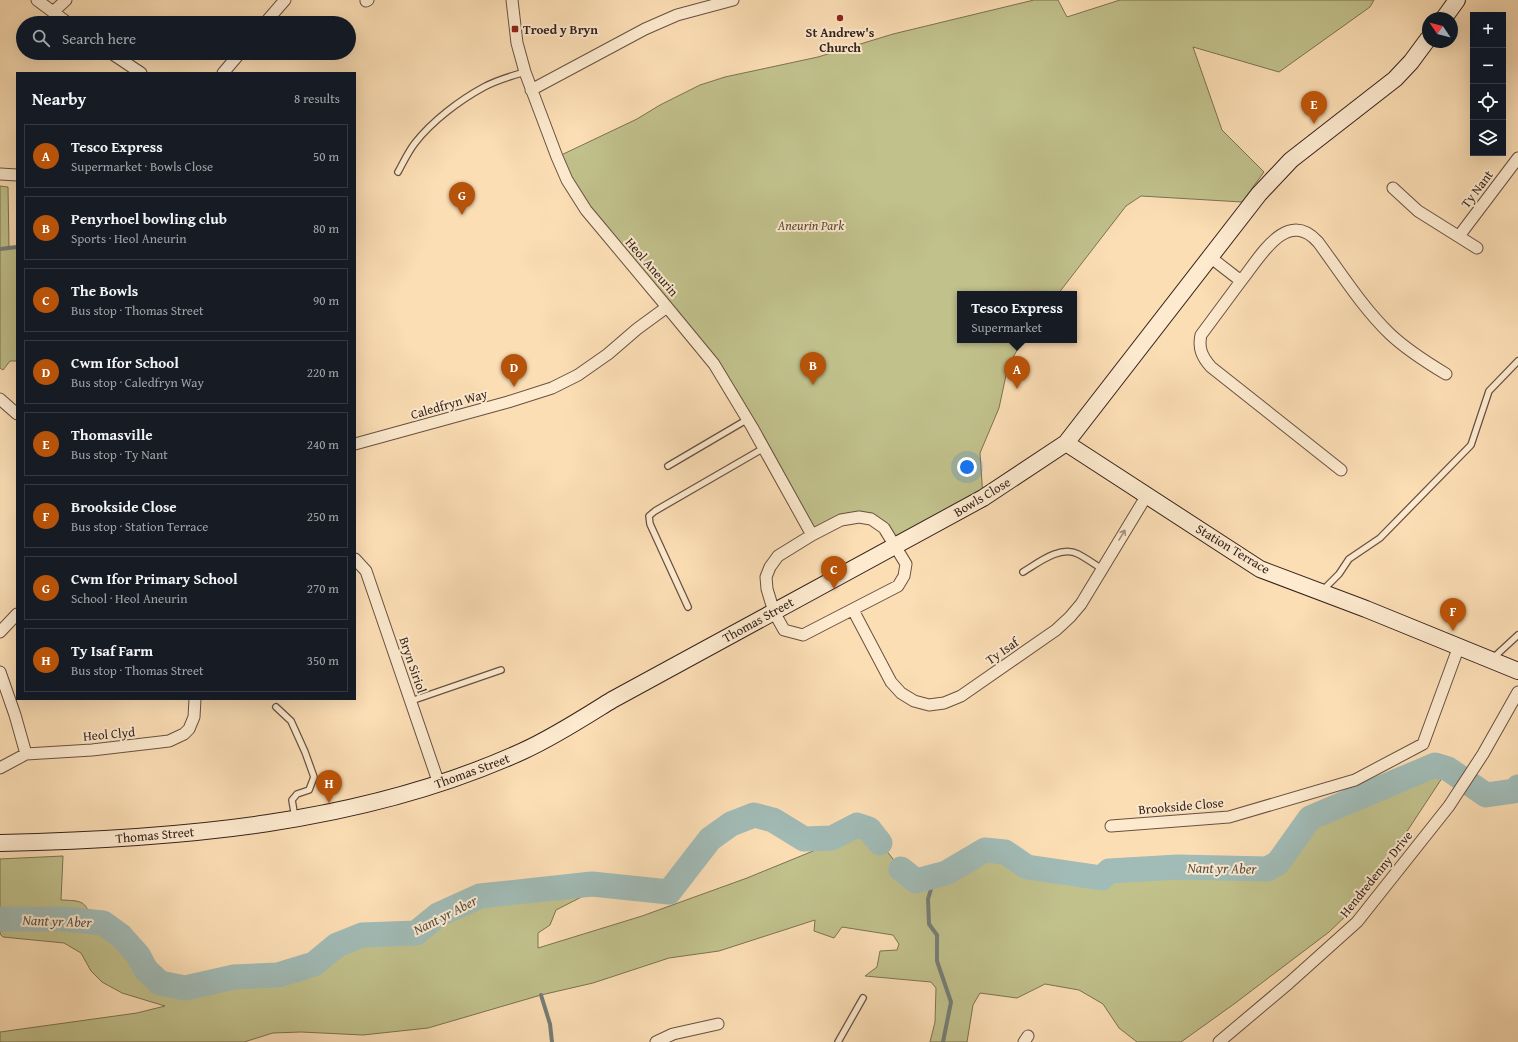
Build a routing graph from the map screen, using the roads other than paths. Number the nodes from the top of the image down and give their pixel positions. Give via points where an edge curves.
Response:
1 (38, 0) edge
2 (66, 0) edge
3 (285, 0) edge
4 (512, 0) edge
5 (733, 0) edge
6 (1457, 0) edge
7 (709, 3) edge
8 (53, 12) junction
9 (1448, 12) edge
10 (58, 16) edge
11 (271, 16) edge
12 (1422, 47) edge
13 (122, 60) edge
14 (234, 60) edge
15 (139, 72) edge
16 (224, 72) edge
17 (525, 72) junction
18 (530, 90) junction
19 (1518, 158) edge
20 (398, 172) dead end
21 (0, 174) edge
22 (16, 175) edge
23 (1393, 188) dead end
24 (1459, 236) junction
25 (1477, 248) dead end
26 (1210, 257) junction
27 (1242, 281) junction
28 (667, 307) junction
29 (1518, 361) edge
30 (1446, 374) dead end
31 (0, 399) edge
32 (16, 413) edge
33 (748, 419) junction
34 (1066, 443) junction
35 (356, 444) edge
36 (764, 448) junction
37 (668, 466) dead end
38 (1341, 470) dead end
39 (1147, 495) junction
40 (812, 535) junction
41 (895, 546) junction
42 (356, 560) edge
43 (1102, 569) junction
44 (1023, 572) dead end
45 (1320, 592) junction
46 (688, 607) dead end
47 (853, 610) junction
48 (774, 612) junction
49 (16, 615) edge
50 (0, 632) edge
51 (1518, 635) edge
52 (1458, 646) junction
53 (1492, 660) junction
54 (501, 670) dead end
55 (1518, 671) edge
56 (0, 672) edge
57 (1518, 692) edge
58 (195, 700) edge
59 (411, 701) junction
60 (276, 707) dead end
61 (26, 754) junction
62 (0, 768) edge
63 (439, 784) junction
64 (295, 818) junction
65 (1111, 826) dead end
66 (0, 844) edge
67 (863, 998) dead end
68 (718, 1024) dead end
69 (656, 1042) edge
70 (838, 1042) edge
71 (1219, 1042) edge

1 - 8 street
2 - 8 street
3 - 11 street
4 - 17 street, Heol Aneurin
5 - 7 street
6 - 9 main road
7 - 18 street via 645,28
8 - 10 street
12 - 26 main road, Bowls Close via 1395,79 1291,160 1259,194
13 - 15 street
14 - 16 street
17 - 18 street, Heol Aneurin
17 - 20 lane via 485,86 465,98 424,132
18 - 28 street, Heol Aneurin via 562,170 586,210
19 - 24 street, Ty Nant
21 - 22 street
23 - 24 street via 1418,211
24 - 25 street
26 - 27 street
26 - 34 main road, Bowls Close
27 - 30 street via 1280,234 1290,231 1306,233 1318,242 1382,326 1405,347
27 - 38 street via 1201,335 1202,355 1211,367
28 - 33 street, Heol Aneurin via 714,364
28 - 35 street, Caledfryn Way via 608,354 578,375 552,388
29 - 45 lane via 1489,391 1471,445 1380,538 1349,559 1339,574
31 - 32 street
33 - 36 street, Heol Aneurin
33 - 37 lane
34 - 39 main road, Station Terrace
34 - 41 main road, Bowls Close via 983,498
36 - 40 street, Heol Aneurin
36 - 46 lane via 649,516 650,524
43 -> 39 street, Ty Isaf
39 - 45 main road, Station Terrace via 1260,569
40 - 41 street via 841,520 859,517 871,519 884,528
40 - 48 street via 778,556 770,567 766,577
41 - 47 street via 906,564 904,576 898,586
41 - 48 main road, Thomas Street
42 - 59 street, Bryn Siriol via 366,571
43 - 44 lane via 1077,553 1059,552
43 - 47 street, Ty Isaf via 1081,604 1056,630 961,696 929,705 914,701 901,693 891,682
45 - 52 main road, Station Terrace
47 - 48 street via 802,636 784,630
48 - 63 main road, Thomas Street via 612,700 525,751
49 - 50 street
51 - 53 lane
52 - 53 main road, Station Terrace
52 - 65 street, Brookside Close via 1424,744 1355,780 1229,817
53 - 55 main road, Station Terrace
54 - 59 lane
56 - 61 street
57 - 71 street, Hendredenny Drive via 1483,754 1449,806 1358,922
58 - 61 street, Heol Clyd via 194,717 189,729 169,741
59 - 63 street, Bryn Siriol
60 - 64 lane via 291,721 314,777 310,790 297,794 292,800
61 - 62 street, Heol Clyd
63 - 64 main road, Thomas Street via 363,804
64 - 66 main road, Thomas Street via 236,827 125,838
67 - 70 lane
68 - 69 street via 673,1034

